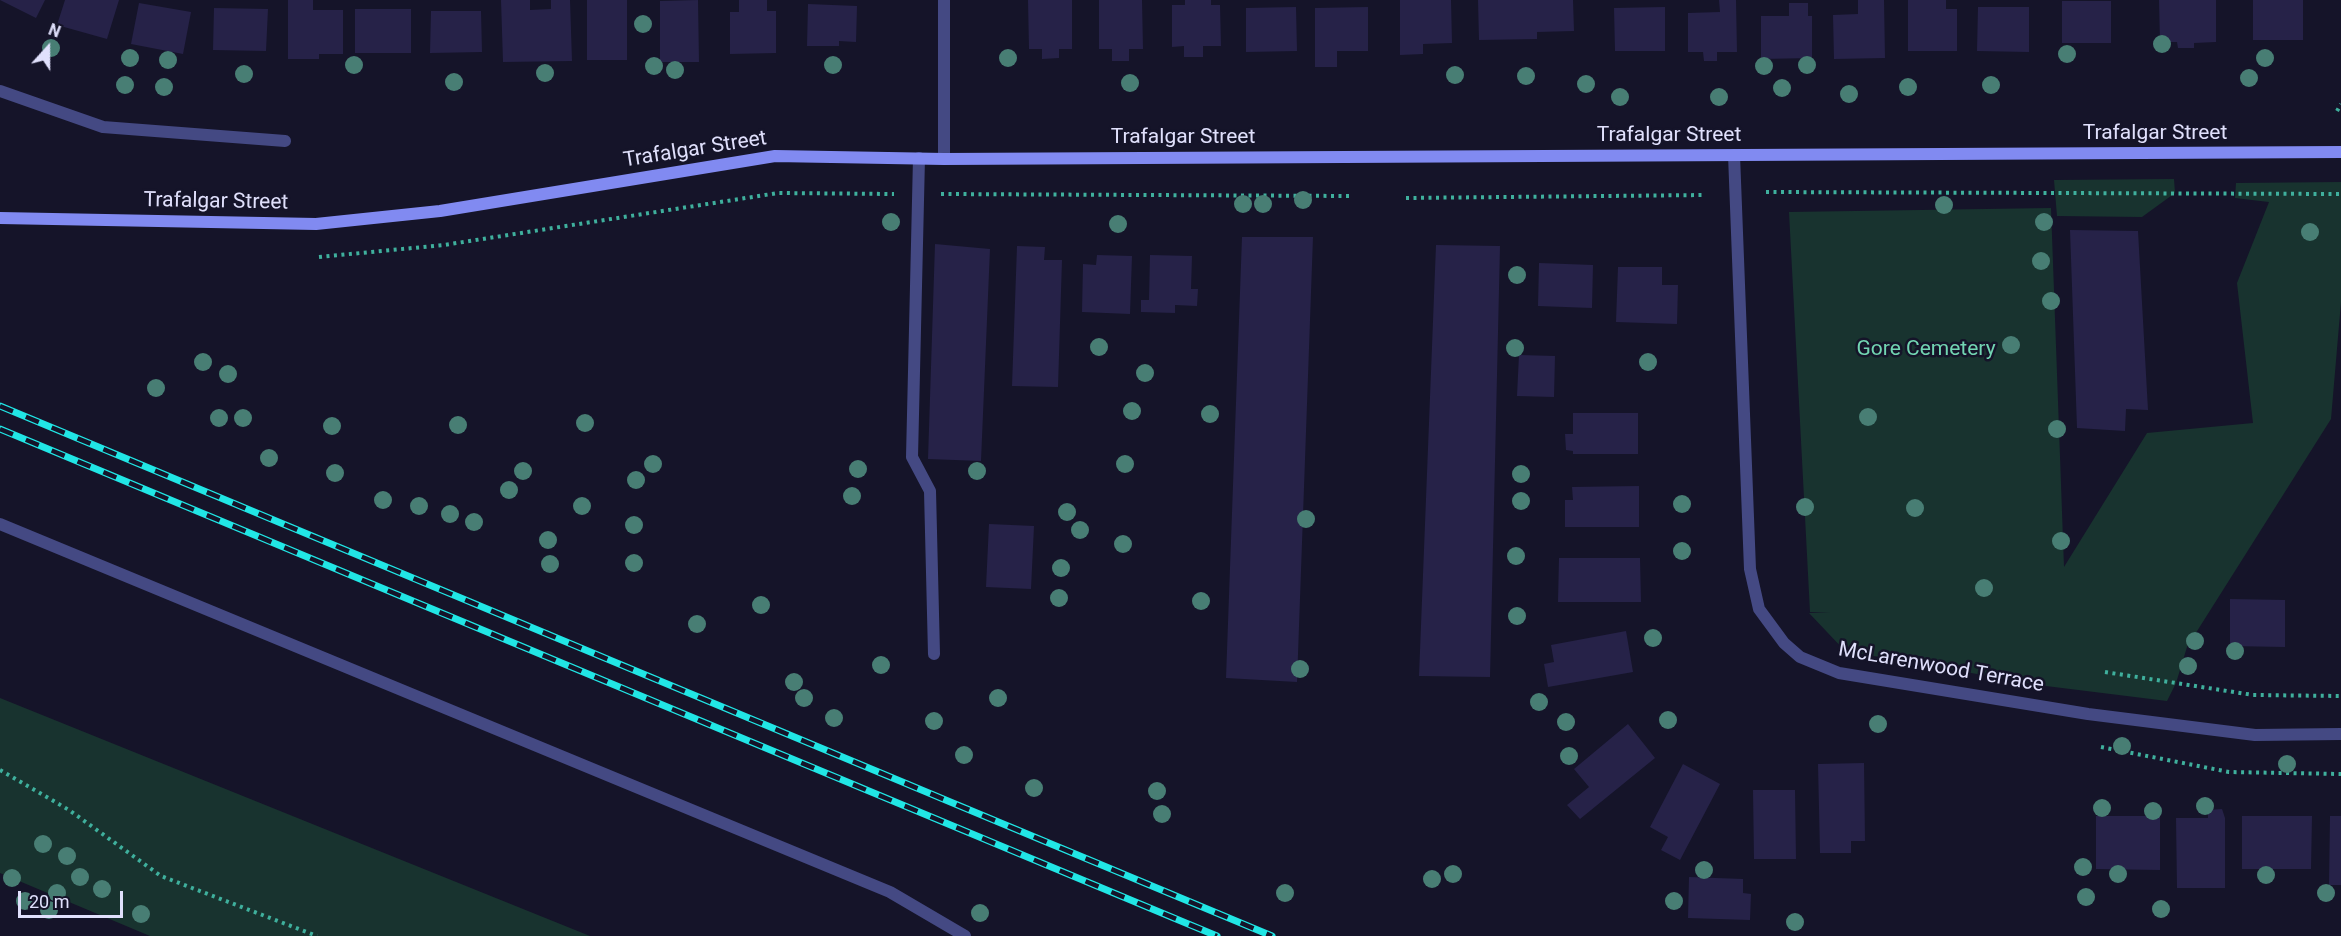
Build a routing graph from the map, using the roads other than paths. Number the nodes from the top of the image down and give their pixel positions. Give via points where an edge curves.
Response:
1 (944, 0) edge
2 (0, 91) edge
3 (285, 141) dead end
4 (2341, 152) edge
5 (1734, 155) junction
6 (919, 158) junction
7 (944, 159) junction
8 (0, 218) edge
9 (30, 218) junction
10 (0, 223) edge
11 (0, 524) edge
12 (934, 654) dead end
13 (2341, 734) edge
14 (965, 936) edge

1 - 7 street
2 - 3 street via 103,127
4 - 5 main road, Trafalgar Street
5 - 7 main road, Trafalgar Street
5 - 13 street, McLarenwood Terrace via 1750,569 1759,609 1784,644 1800,657 1839,673 2088,714 2255,735
6 - 7 main road, Trafalgar Street
6 - 9 main road, Trafalgar Street via 775,156 440,211 316,224
6 - 12 street via 912,457 930,491
8 - 9 main road, Trafalgar Street
9 - 10 main road, Trafalgar Street
11 - 14 street via 890,892

